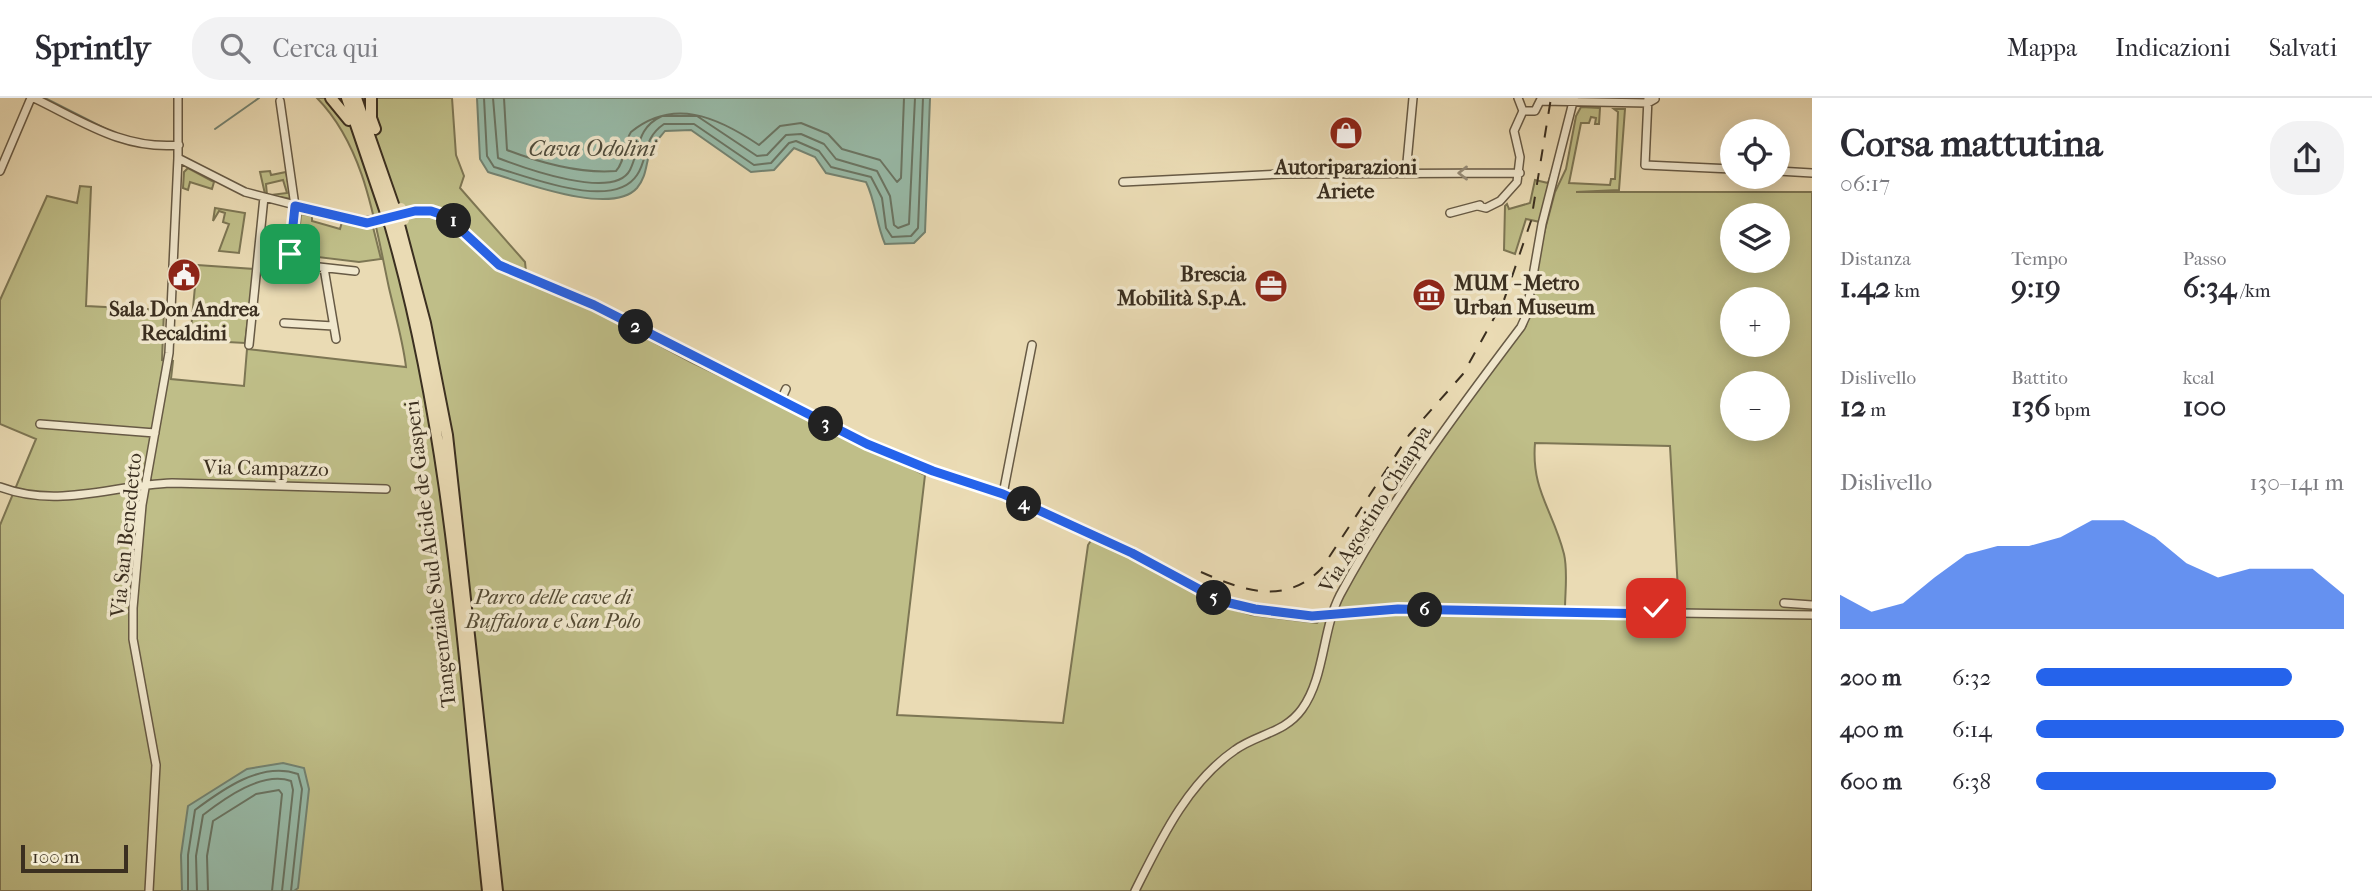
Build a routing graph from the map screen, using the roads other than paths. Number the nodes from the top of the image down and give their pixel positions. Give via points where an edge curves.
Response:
1 (32, 98) edge
2 (178, 98) edge
3 (331, 98) edge
4 (347, 98) edge
5 (356, 98) edge
6 (371, 98) edge
7 (1413, 98) edge
8 (1518, 98) edge
9 (1541, 100) edge
10 (1574, 100) edge
11 (1600, 100) edge
12 (1650, 100) edge
13 (280, 101) dead end
14 (1523, 111) junction
15 (178, 145) junction
16 (178, 158) junction
17 (1720, 168) edge
18 (0, 171) edge
19 (1790, 172) edge
20 (1406, 173) junction
21 (1520, 173) junction
22 (1812, 173) edge
23 (1123, 182) dead end
24 (381, 194) junction
25 (264, 197) junction
26 (295, 206) junction
27 (1450, 213) dead end
28 (396, 216) junction
29 (324, 268) junction
30 (355, 271) dead end
31 (284, 323) dead end
32 (333, 326) junction
33 (335, 339) dead end
34 (249, 345) dead end
35 (1032, 345) dead end
36 (786, 389) dead end
37 (781, 400) junction
38 (40, 424) dead end
39 (155, 433) junction
40 (146, 484) junction
41 (0, 486) edge
42 (386, 489) dead end
43 (1003, 494) junction
44 (1784, 603) dead end
45 (1812, 605) edge
46 (1812, 615) edge
47 (1330, 616) junction
48 (149, 891) edge
49 (488, 891) edge
50 (497, 891) edge
51 (1135, 891) edge

1 - 15 street via 123,142
1 - 18 street
2 - 15 street, Via San Benedetto
3 - 24 highway via 345,111
4 - 24 highway, Tangenziale Sud Alcide de Gasperi
5 - 28 highway, Tangenziale Sud Alcide de Gasperi
6 - 28 highway via 371,118
7 - 20 street
8 - 14 street
9 - 10 street
9 - 14 street via 1535,111
10 - 11 street
10 - 47 street, Via Agostino Chiappa via 1521,327 1455,414 1363,555
11 - 12 street
12 - 17 street via 1645,165
13 - 26 street
14 - 21 street via 1514,131
15 - 16 street, Via San Benedetto
16 - 25 street
16 - 39 street, Via San Benedetto via 169,353
19 - 22 street
21 -> 20 street
20 - 23 street
21 - 27 street via 1508,194 1488,205
24 - 28 highway, Tangenziale Sud Alcide de Gasperi
25 - 26 street
25 - 34 street
26 - 29 street via 291,259
26 - 37 street via 367,223 415,211 439,213 499,265 594,305
28 - 49 highway, Tangenziale Sud Alcide de Gasperi via 439,436
28 - 50 highway, Tangenziale Sud Alcide de Gasperi via 430,346 447,435
29 - 30 street
29 - 32 street
31 - 32 street
32 - 33 street
35 - 43 street
36 - 37 street
37 - 43 street via 867,444
38 - 39 street, Via San Benedetto
39 - 40 street, Via San Benedetto
40 - 41 street, Via Campazzo via 47,498
40 - 42 street, Via Campazzo
40 - 48 street, Via San Benedetto via 133,639 156,765
43 - 47 street via 1132,553 1221,601 1288,614
44 - 45 street
46 - 47 street via 1398,609
47 - 51 street, Via Agostino Chiappa via 1303,708 1283,727 1234,750 1199,785 1159,843

